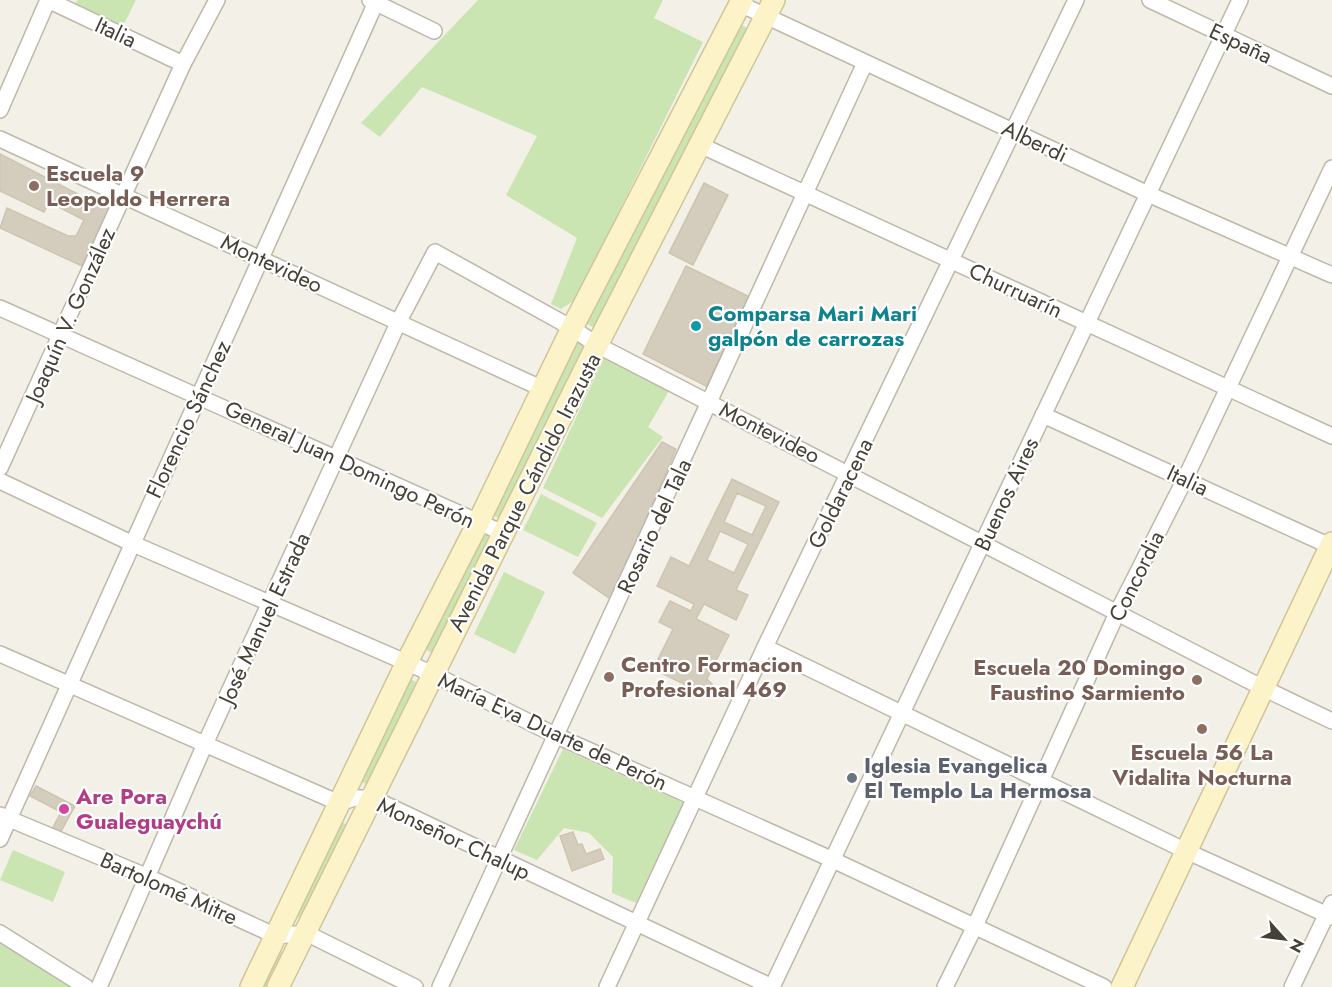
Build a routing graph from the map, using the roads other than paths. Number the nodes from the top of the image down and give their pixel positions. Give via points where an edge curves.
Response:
1 (48, 0) edge
2 (217, 0) edge
3 (1076, 0) edge
4 (1150, 0) edge
5 (1240, 0) edge
6 (374, 1) edge
7 (741, 2) edge
8 (770, 9) edge
9 (434, 31) dead end
10 (1224, 35) junction
11 (865, 63) junction
12 (183, 64) junction
13 (1332, 86) edge
14 (0, 110) edge
15 (1012, 130) junction
16 (0, 139) edge
17 (700, 145) junction
18 (1332, 168) edge
19 (1148, 194) junction
20 (125, 195) junction
21 (805, 195) junction
22 (435, 252) joint
23 (1291, 255) junction
24 (260, 258) junction
25 (951, 260) junction
26 (1332, 275) edge
27 (0, 308) edge
28 (399, 321) junction
29 (1087, 323) junction
30 (572, 328) junction
31 (62, 337) junction
32 (597, 345) junction
33 (1228, 387) junction
34 (543, 389) junction
35 (199, 395) junction
36 (711, 402) junction
37 (1043, 415) junction
38 (1332, 436) edge
39 (336, 459) junction
40 (0, 468) edge
41 (850, 474) junction
42 (1185, 479) junction
43 (0, 481) edge
44 (478, 523) junction
45 (503, 533) junction
46 (983, 542) junction
47 (131, 543) junction
48 (1332, 546) edge
49 (272, 603) junction
50 (1118, 611) junction
51 (765, 647) junction
52 (0, 654) edge
53 (407, 662) junction
54 (433, 674) junction
55 (69, 686) junction
56 (1263, 688) junction
57 (902, 712) junction
58 (1332, 721) edge
59 (557, 736) junction
60 (205, 744) junction
61 (1041, 778) junction
62 (372, 798) junction
63 (694, 798) junction
64 (339, 802) junction
65 (4, 817) edge
66 (0, 839) edge
67 (1186, 851) junction
68 (501, 860) junction
69 (833, 860) junction
70 (148, 877) junction
71 (1330, 912) edge
72 (636, 924) junction
73 (975, 926) junction
74 (0, 933) edge
75 (306, 933) junction
76 (276, 936) junction
77 (86, 987) edge
78 (99, 987) edge
79 (251, 987) edge
80 (278, 987) edge
81 (415, 987) edge
82 (440, 987) edge
83 (607, 987) edge
84 (772, 987) edge
85 (945, 987) edge
86 (1104, 987) edge
87 (1122, 987) edge
88 (1292, 987) edge

1 - 12 street, Italia
1 - 14 street
2 - 12 street, Joaquín V. González
3 - 15 street, Goldaracena
4 - 10 street, España
5 - 10 street, Buenos Aires
6 - 9 street
6 - 24 street, Florencio Sánchez
7 - 8 street, Alberdi
7 - 30 main road, Avenida Parque Cándido Irazusta
8 - 11 street, Alberdi
8 - 17 main road, Avenida Parque Cándido Irazusta
10 - 13 street, España
10 - 19 street, Buenos Aires
11 - 15 street, Alberdi
11 - 21 street, Rosario del Tala
12 - 20 street, Joaquín V. González
15 - 19 street, Alberdi
15 - 25 street, Goldaracena
16 - 20 street, Montevideo
17 - 21 street, Churruarín
17 - 32 main road, Avenida Parque Cándido Irazusta
18 - 23 street, Concordia
19 - 23 street, Alberdi
19 - 29 street, Buenos Aires
20 - 24 street, Montevideo
20 - 31 street, Joaquín V. González
21 - 25 street, Churruarín
21 - 36 street, Rosario del Tala
22 - 28 street, José Manuel Estrada
22 - 30 street, Montevideo
23 - 26 street, Alberdi
23 - 33 street, Concordia
24 - 28 street, Montevideo
24 - 35 street, Florencio Sánchez
25 - 29 street, Churruarín
25 - 41 street, Goldaracena
27 - 31 street, General Juan Domingo Perón
28 - 34 street, Montevideo
28 - 39 street, José Manuel Estrada
29 - 33 street, Churruarín
29 - 37 street, Buenos Aires
30 - 32 street, Montevideo
30 - 34 main road, Avenida Parque Cándido Irazusta
31 - 35 street, General Juan Domingo Perón
31 - 40 street, Joaquín V. González
32 - 36 street, Montevideo
32 - 45 main road, Avenida Parque Cándido Irazusta
33 - 38 street, Churruarín
33 - 42 street, Concordia
34 - 44 main road, Avenida Parque Cándido Irazusta
35 - 39 street, General Juan Domingo Perón
35 - 47 street, Florencio Sánchez
36 - 41 street, Montevideo
36 - 59 street, Rosario del Tala
37 - 42 street, Italia
37 - 46 street, Buenos Aires
39 - 44 street, General Juan Domingo Perón
39 - 49 street, José Manuel Estrada
41 - 46 street, Montevideo
41 - 51 street, Goldaracena
42 - 48 street, Italia
42 - 50 street, Concordia
43 - 47 street, María Eva Duarte de Perón
44 - 45 street, General Juan Domingo Perón
44 - 53 main road, Avenida Parque Cándido Irazusta
45 - 54 main road, Avenida Parque Cándido Irazusta
46 - 50 street, Montevideo
46 - 57 street, Buenos Aires
47 - 49 street, María Eva Duarte de Perón
47 - 55 street, Florencio Sánchez
48 - 56 main road
49 - 53 street, María Eva Duarte de Perón
49 - 60 street, José Manuel Estrada
50 - 56 street, Montevideo
50 - 61 street, Concordia
51 - 57 street
51 - 63 street, Goldaracena
52 - 55 street
53 - 54 street, María Eva Duarte de Perón
53 - 64 main road, Avenida Parque Cándido Irazusta
54 - 59 street, María Eva Duarte de Perón
54 - 62 main road, Avenida Parque Cándido Irazusta
55 - 60 street
55 - 65 street, Florencio Sánchez
56 - 58 street, Montevideo
56 - 67 main road
57 - 61 street
57 - 69 street, Buenos Aires
59 - 63 street, María Eva Duarte de Perón
59 - 68 street, Rosario del Tala
60 - 64 street
60 - 70 street, José Manuel Estrada
61 - 67 street
61 - 73 street, Concordia
62 - 64 street, Monseñor Chalup
62 - 68 street, Monseñor Chalup
62 - 75 main road, Avenida Parque Cándido Irazusta
63 - 69 street, María Eva Duarte de Perón
63 - 72 street, Goldaracena
64 - 76 main road, Avenida Parque Cándido Irazusta
65 - 66 street, Florencio Sánchez
65 - 70 street, Bartolomé Mitre
67 - 71 street
67 - 87 main road
68 - 72 street, Monseñor Chalup
68 - 82 street, Rosario del Tala
69 - 73 street, María Eva Duarte de Perón
69 - 84 street, Buenos Aires
70 - 76 street, Bartolomé Mitre
70 - 78 street, José Manuel Estrada
71 - 88 street
72 - 83 street, Goldaracena
72 - 84 street, Monseñor Chalup
73 - 85 street, Concordia
73 - 86 street, María Eva Duarte de Perón
74 - 77 street
75 - 76 street
75 - 80 main road, Avenida Parque Cándido Irazusta
75 - 81 street
76 - 79 main road, Avenida Parque Cándido Irazusta

